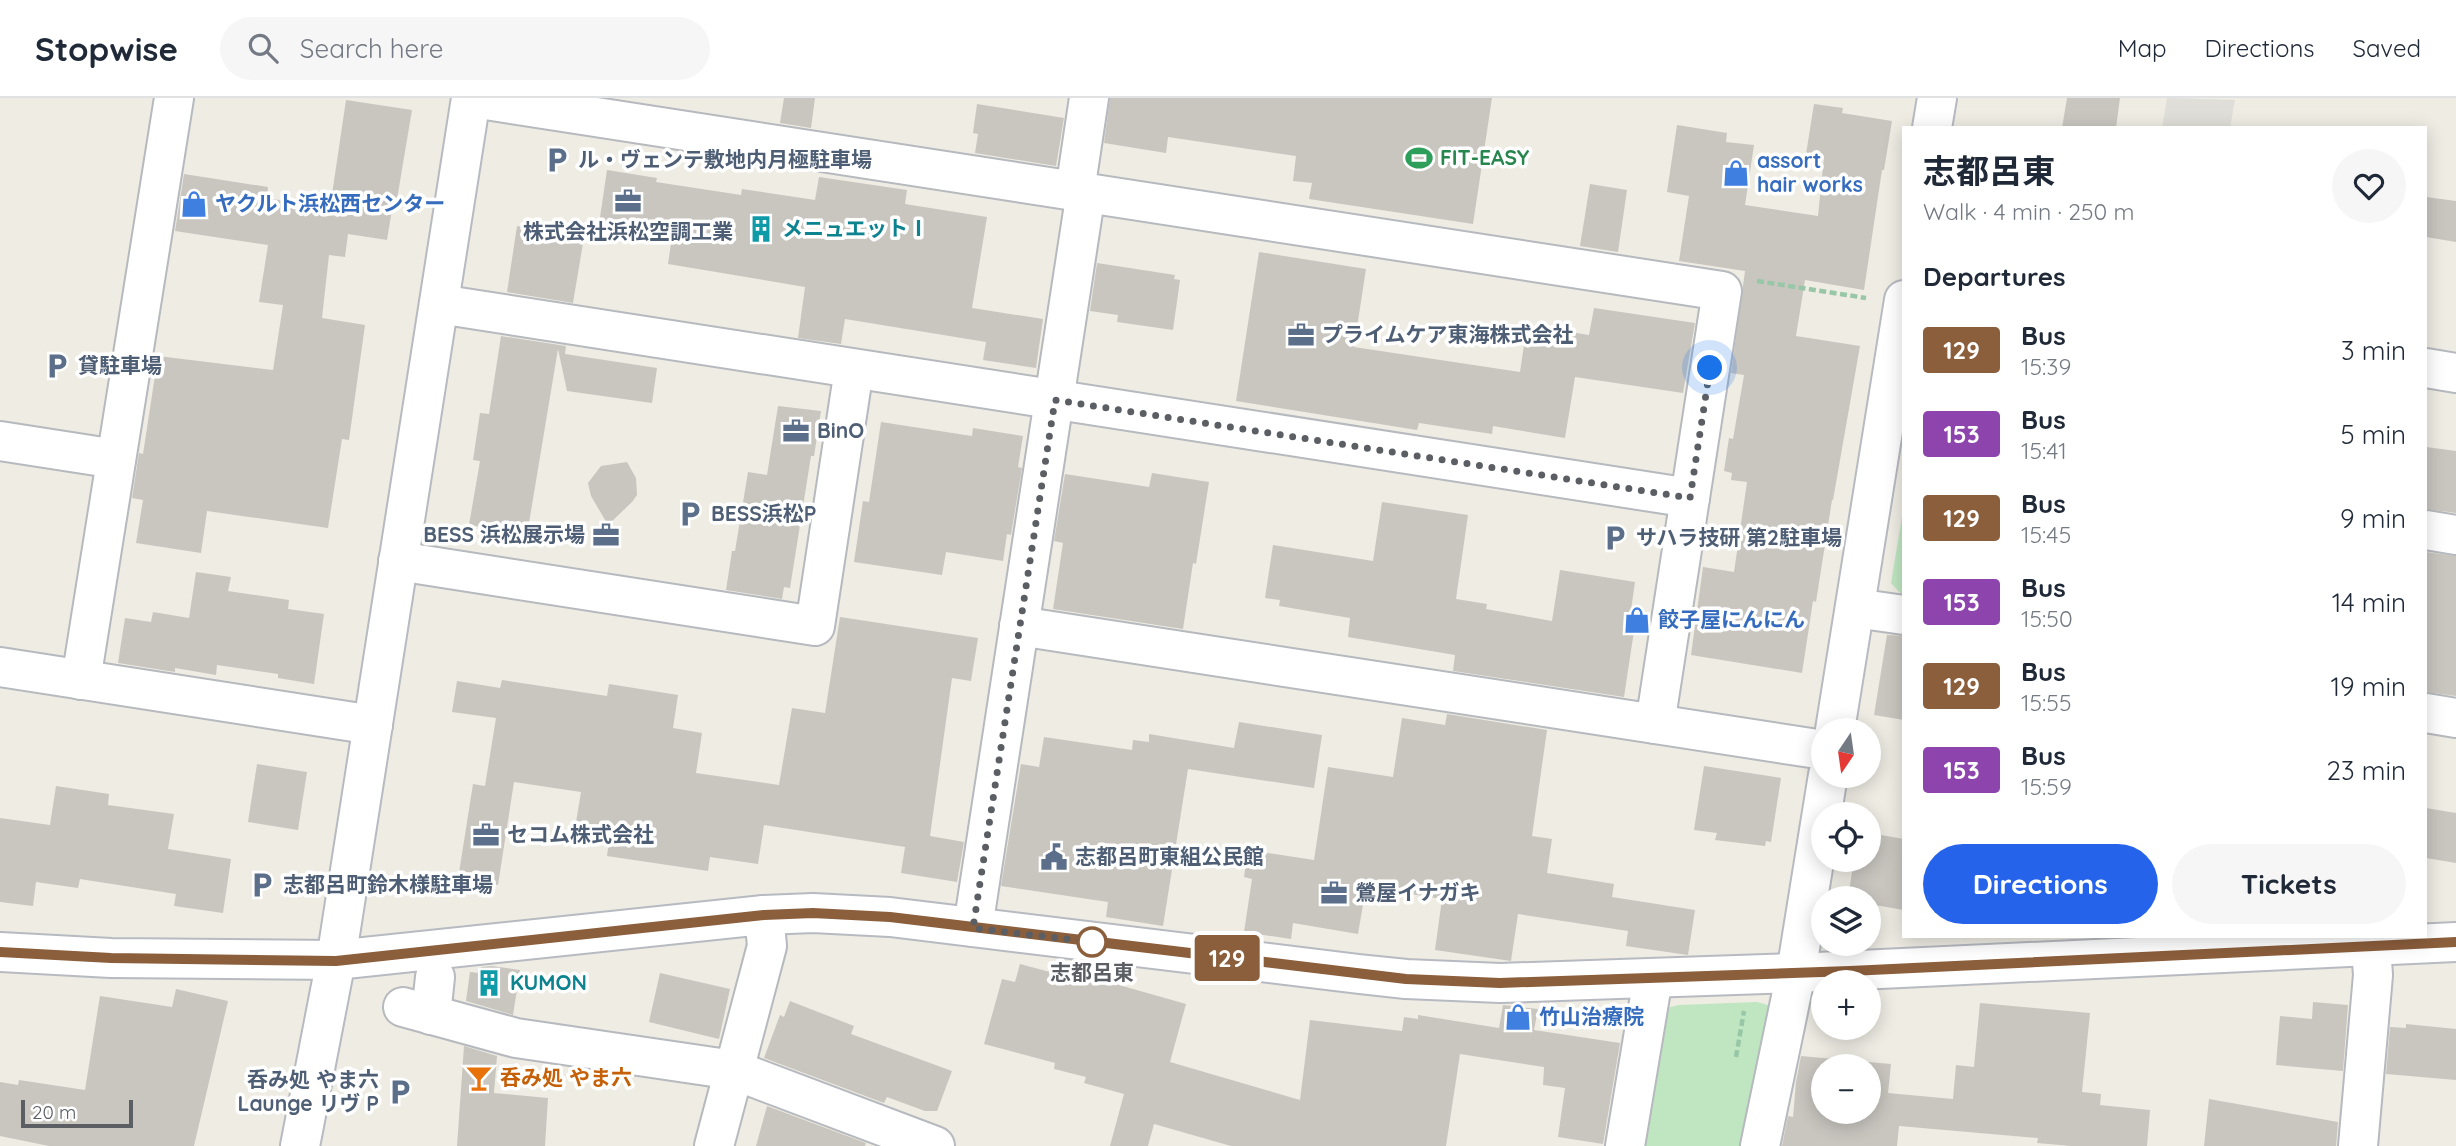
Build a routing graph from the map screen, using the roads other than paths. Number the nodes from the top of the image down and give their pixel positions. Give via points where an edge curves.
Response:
1 (174, 98) edge
2 (472, 98) edge
3 (1089, 98) edge
4 (1937, 98) edge
5 (1932, 126) edge
6 (1080, 192) junction
7 (439, 304) junction
8 (1897, 308) edge
9 (2427, 368) edge
10 (854, 369) junction
11 (2456, 373) edge
12 (1055, 400) junction
13 (0, 441) edge
14 (116, 459) junction
15 (1690, 498) junction
16 (2427, 530) edge
17 (2456, 535) edge
18 (398, 561) junction
19 (1855, 608) junction
20 (1902, 615) edge
21 (1019, 626) junction
22 (0, 667) edge
23 (81, 680) junction
24 (2427, 713) edge
25 (1837, 718) edge
26 (2456, 718) edge
27 (1655, 724) junction
28 (373, 725) junction
29 (1811, 748) edge
30 (1826, 788) edge
31 (764, 915) junction
32 (973, 928) junction
33 (2456, 942) edge
34 (2371, 948) junction
35 (0, 952) edge
36 (336, 961) junction
37 (1796, 973) junction
38 (435, 978) dead end
39 (1653, 978) junction
40 (734, 1070) junction
41 (300, 1146) edge
42 (714, 1146) edge
43 (934, 1146) edge
44 (1625, 1146) edge
45 (1760, 1146) edge
46 (2358, 1146) edge

1 - 14 street
2 - 6 street
2 - 7 street
3 - 6 street
4 - 5 street
6 - 12 street
6 - 15 street via 1722,291
7 - 10 street
7 - 18 street
8 - 19 street
9 - 11 street
10 - 12 street
10 - 18 street via 815,626
12 - 15 street
12 - 21 street
13 - 14 street
14 - 23 street
15 - 27 street
16 - 17 street
18 - 28 street
19 - 20 street
19 - 25 street
21 - 27 street
21 - 32 street
22 - 23 street
23 - 28 street
24 - 26 street
27 - 29 street
28 - 36 street
30 - 37 street
31 - 32 street via 865,915
31 - 36 street
31 - 40 street via 767,946
32 - 39 street via 1406,979 1500,983
33 - 34 street
34 - 37 street
34 - 46 street via 2373,975
35 - 36 street
36 - 41 street
37 - 39 street
37 - 45 street
38 - 40 street via 417,1011 516,1038
39 - 44 street
40 - 42 street
40 - 43 street

